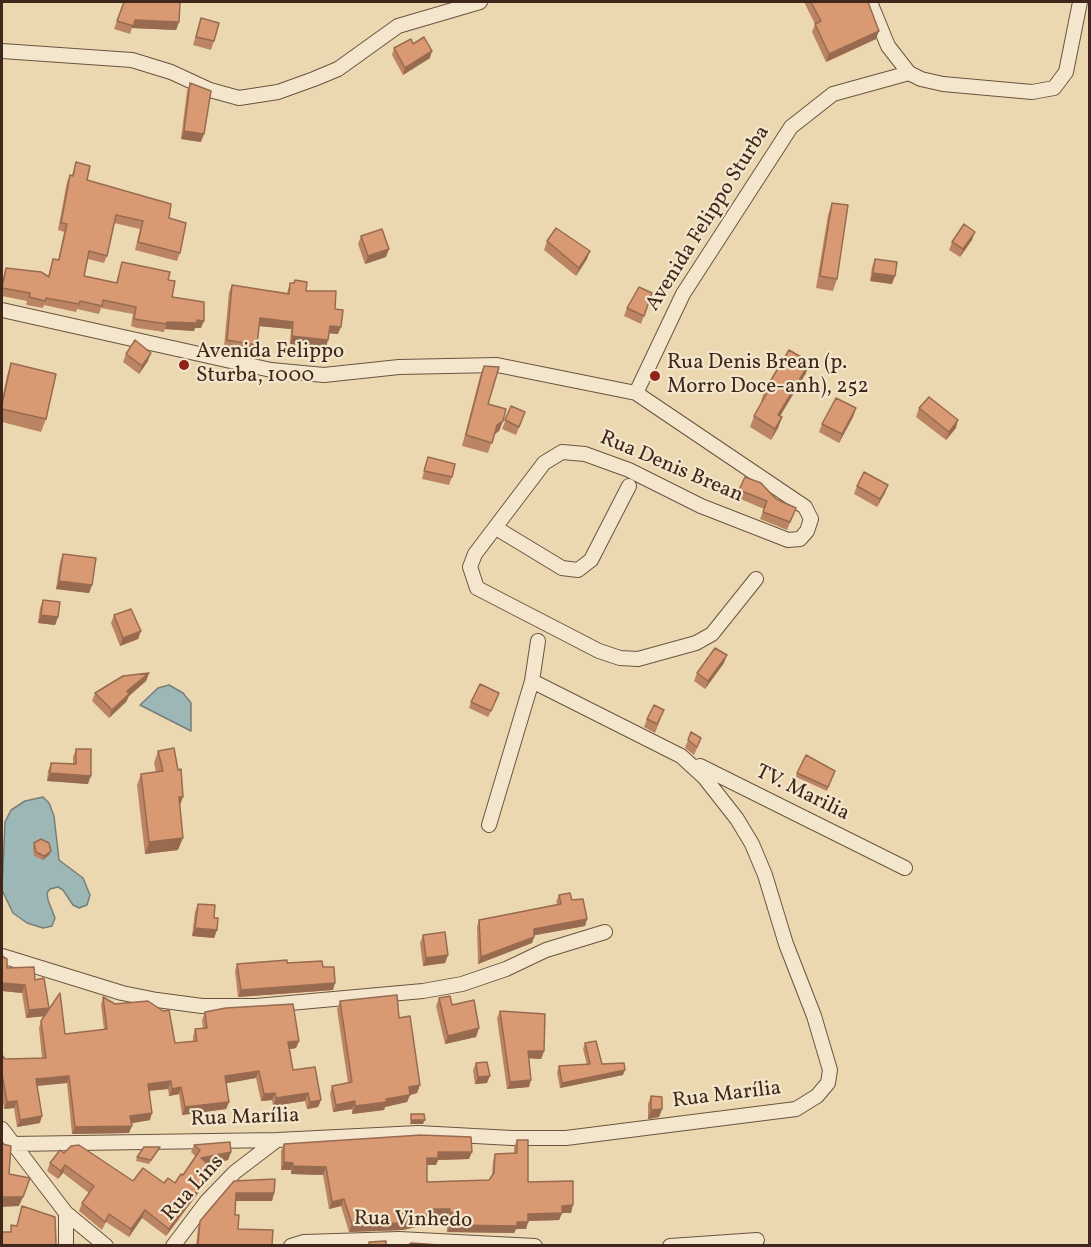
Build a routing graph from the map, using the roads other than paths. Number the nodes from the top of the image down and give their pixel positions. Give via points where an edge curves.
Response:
1 (480, 2) edge
2 (870, 2) edge
3 (1080, 2) edge
4 (2, 51) edge
5 (909, 72) junction
6 (2, 310) edge
7 (636, 393) junction
8 (629, 486) dead end
9 (496, 528) junction
10 (756, 579) dead end
11 (538, 641) dead end
12 (532, 681) junction
13 (681, 756) junction
14 (489, 825) dead end
15 (905, 868) dead end
16 (605, 932) dead end
17 (2, 956) edge
18 (2, 1130) edge
19 (277, 1140) junction
20 (12, 1144) junction
21 (66, 1213) junction
22 (757, 1240) dead end
23 (398, 1242) edge
24 (66, 1245) edge
25 (106, 1245) edge
26 (173, 1245) edge
27 (291, 1245) edge
28 (512, 1245) edge
29 (535, 1245) edge
30 (670, 1245) edge
31 (698, 1245) edge

1 - 4 street via 398,26 338,69 278,92 239,98 132,60
2 - 5 street via 888,46
3 - 5 street via 1065,72 1054,88 1032,92 944,84
5 - 7 street, Avenida Felippo Sturba via 833,94 791,127 683,294
6 - 7 street via 271,370 324,375 409,366 497,365
7 - 9 street, Rua Denis Brean via 805,507 811,519 807,531 800,539 788,540 700,506 629,470 572,451 553,456 544,464
8 - 9 street via 591,560 578,570 562,568
9 - 10 street, Rua Denis Brean via 475,554 470,567 477,588 620,658 662,654 712,634
11 - 12 street
12 - 13 street, Rua Marília
12 - 14 street
13 - 15 street, TV. Marilia
13 - 19 street, Rua Marília via 704,777 737,819 765,875 830,1070 828,1083 817,1096 796,1109 762,1115 566,1138 418,1133
16 - 17 street via 546,950 462,984 256,1006 202,1006 157,1000
18 - 20 street
19 - 20 street, Rua Marília
19 - 26 street, Rua Lins via 235,1172
20 - 21 street
21 - 24 street
21 - 25 street
22 - 31 street
23 - 27 street, Rua Vinhedo
23 - 28 street, Rua Vinhedo
28 - 29 street, Rua Vinhedo
30 - 31 street

